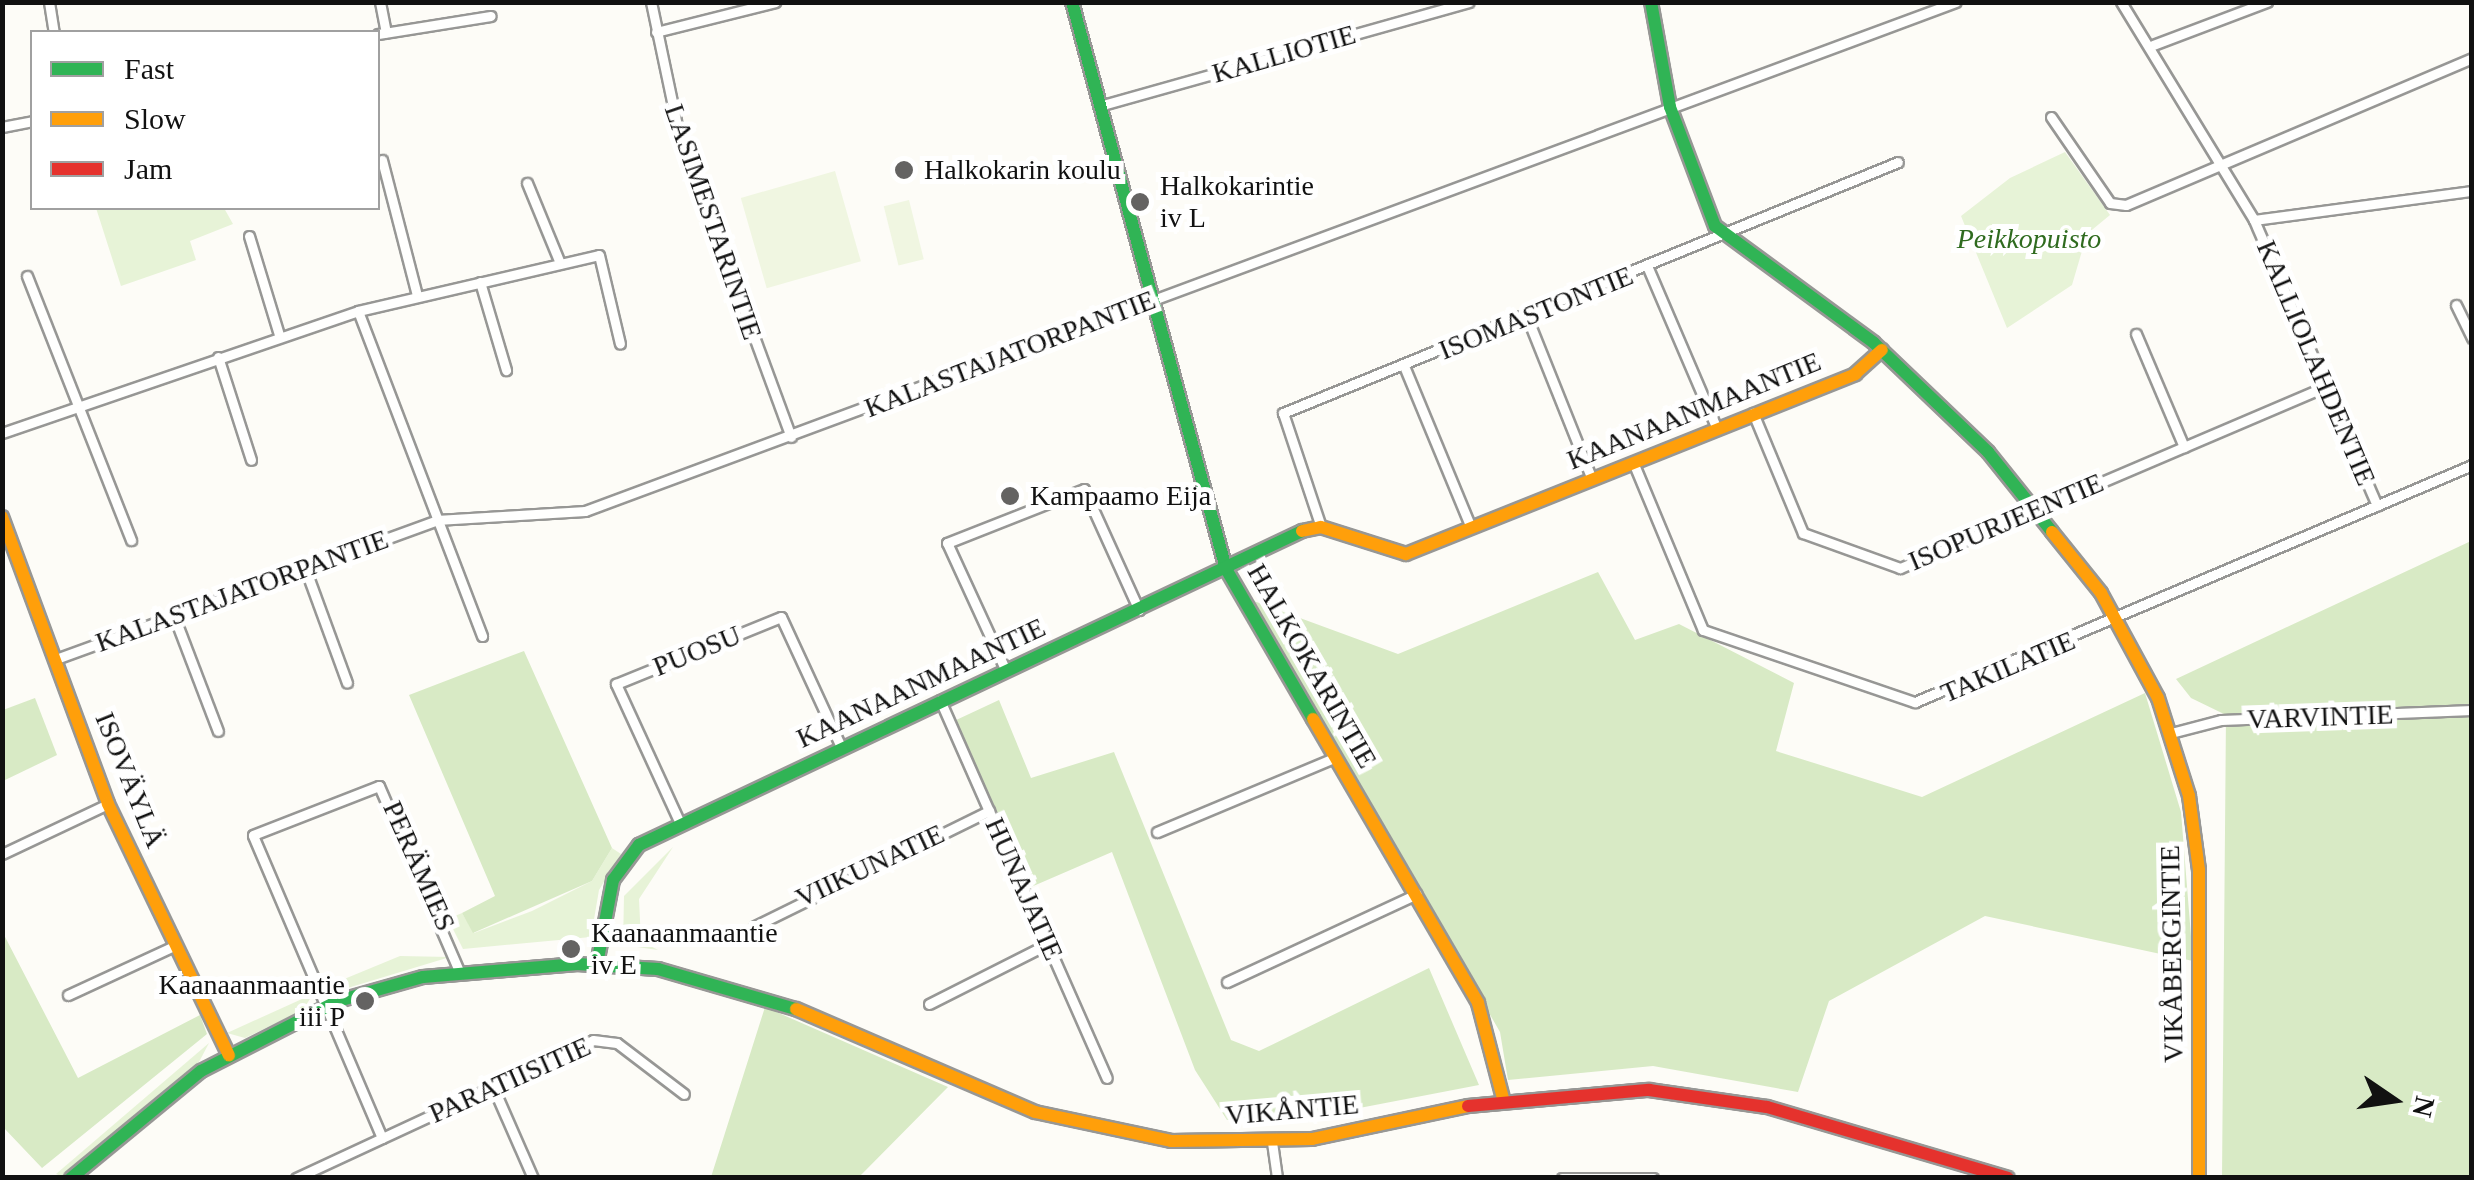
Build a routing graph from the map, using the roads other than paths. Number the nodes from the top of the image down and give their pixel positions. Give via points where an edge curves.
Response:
1 (49, 2) edge
2 (380, 2) edge
3 (651, 2) edge
4 (775, 2) edge
5 (1072, 2) edge
6 (1468, 2) edge
7 (1651, 2) edge
8 (1956, 2) edge
9 (2122, 2) edge
10 (2266, 2) edge
11 (491, 16) dead end
12 (54, 30) edge
13 (656, 32) junction
14 (382, 33) edge
15 (2153, 46) junction
16 (2472, 58) edge
17 (1099, 106) junction
18 (1670, 107) junction
19 (2051, 117) dead end
20 (30, 121) edge
21 (2, 126) edge
22 (382, 160) dead end
23 (1898, 162) dead end
24 (2222, 165) junction
25 (527, 183) dead end
26 (2472, 191) edge
27 (2254, 220) junction
28 (1722, 235) junction
29 (249, 236) dead end
30 (560, 263) junction
31 (1648, 268) junction
32 (27, 276) dead end
33 (480, 282) junction
34 (417, 295) junction
35 (1151, 299) junction
36 (2456, 306) dead end
37 (358, 311) junction
38 (1527, 317) junction
39 (2136, 334) dead end
40 (280, 335) junction
41 (2472, 338) edge
42 (620, 344) dead end
43 (1882, 350) junction
44 (218, 357) junction
45 (1404, 366) junction
46 (506, 370) dead end
47 (2326, 386) junction
48 (76, 406) junction
49 (1753, 413) junction
50 (1716, 427) junction
51 (2, 433) edge
52 (791, 438) junction
53 (2184, 448) junction
54 (251, 460) dead end
55 (1633, 462) junction
56 (2472, 466) edge
57 (1591, 478) junction
58 (2377, 506) junction
59 (2038, 510) junction
60 (437, 520) junction
61 (3, 521) edge
62 (1321, 527) junction
63 (1471, 528) junction
64 (132, 540) dead end
65 (306, 568) junction
66 (1226, 568) junction
67 (1139, 610) junction
68 (174, 616) junction
69 (2118, 620) junction
70 (482, 636) dead end
71 (56, 659) junction
72 (1006, 671) junction
73 (347, 684) dead end
74 (940, 700) junction
75 (2472, 710) edge
76 (218, 730) dead end
77 (2171, 733) junction
78 (842, 749) junction
79 (1336, 756) junction
80 (108, 804) junction
81 (989, 812) junction
82 (680, 820) junction
83 (1157, 832) dead end
84 (2, 854) edge
85 (1417, 894) junction
86 (755, 926) dead end
87 (1048, 944) junction
88 (174, 946) junction
89 (597, 964) junction
90 (460, 973) junction
91 (1227, 982) dead end
92 (68, 996) dead end
93 (928, 1004) dead end
94 (326, 1006) junction
95 (228, 1055) junction
96 (1107, 1078) dead end
97 (494, 1087) junction
98 (684, 1094) dead end
99 (1503, 1098) junction
100 (382, 1138) junction
101 (1272, 1142) junction
102 (71, 1178) edge
103 (296, 1178) edge
104 (533, 1178) edge
105 (1276, 1178) edge
106 (1562, 1178) edge
107 (1653, 1178) edge
108 (2008, 1178) edge
109 (2199, 1178) edge

1 - 12 street
2 - 14 street
3 - 13 street, LASIMESTARINTIE
4 - 13 street
5 - 17 street, HALKOKARINTIE
6 - 17 street, KALLIOTIE
7 - 18 street
8 - 18 street, KALASTAJATORPANTIE
9 - 15 street, KALLIOLAHDENTIE
10 - 15 street
11 - 14 street
13 - 52 street, LASIMESTARINTIE via 678,130
15 - 24 street, KALLIOLAHDENTIE
16 - 24 street
17 - 35 street, HALKOKARINTIE
18 - 28 street
18 - 35 street, KALASTAJATORPANTIE
19 - 24 street via 2110,203 2138,201
20 - 21 street
22 - 34 street
23 - 28 street, ISOMASTONTIE
24 - 27 street, KALLIOLAHDENTIE
25 - 30 street
26 - 27 street
27 - 47 street, KALLIOLAHDENTIE
28 - 31 street, ISOMASTONTIE
28 - 43 street, VIKÅBERGINTIE
29 - 40 street
30 - 33 street
30 - 42 street via 599,255
31 - 38 street, ISOMASTONTIE
31 - 50 street
32 - 48 street
33 - 34 street
33 - 46 street
34 - 37 street
35 - 52 street, KALASTAJATORPANTIE
35 - 66 street, HALKOKARINTIE
36 - 41 street
37 - 40 street
37 - 60 street
38 - 45 street, ISOMASTONTIE
38 - 57 street
39 - 53 street
40 - 44 street
43 - 49 street, KAANAANMAANTIE via 1855,374
43 - 59 street, VIKÅBERGINTIE
44 - 48 street
44 - 54 street
45 - 62 street, ISOMASTONTIE via 1283,414
45 - 63 street
47 - 53 street, ISOPURJEENTIE
47 - 58 street, KALLIOLAHDENTIE
48 - 51 street
48 - 64 street
49 - 50 street, KAANAANMAANTIE
49 - 59 street, ISOPURJEENTIE via 1804,532 1895,567
50 - 55 street, KAANAANMAANTIE
52 - 60 street, KALASTAJATORPANTIE via 585,511
53 - 59 street, ISOPURJEENTIE
55 - 57 street, KAANAANMAANTIE
55 - 69 street, TAKILATIE via 1698,626 1900,698 1937,698
56 - 58 street, TAKILATIE
57 - 63 street, KAANAANMAANTIE
58 - 69 street, TAKILATIE
59 - 69 street, VIKÅBERGINTIE
60 - 65 street, KALASTAJATORPANTIE
60 - 70 street
61 - 71 street, ISOVÄYLÄ
62 - 63 street, KAANAANMAANTIE via 1393,555
62 - 66 street, KAANAANMAANTIE
65 - 68 street, KALASTAJATORPANTIE
65 - 73 street
66 - 67 street, KAANAANMAANTIE
66 - 79 street, HALKOKARINTIE
67 - 72 street, KAANAANMAANTIE
67 - 72 street via 1084,489 947,543
68 - 71 street, KALASTAJATORPANTIE
68 - 76 street
69 - 77 street, VIKÅBERGINTIE
71 - 80 street, ISOVÄYLÄ
72 - 74 street, KAANAANMAANTIE
74 - 78 street, KAANAANMAANTIE
74 - 81 street, HUNAJATIE
75 - 77 street, VARVINTIE via 2220,720
77 - 109 street, VIKÅBERGINTIE via 2199,870
78 - 82 street, KAANAANMAANTIE
78 - 82 street, PUOSU via 780,617 616,684
79 - 83 street
79 - 85 street, HALKOKARINTIE
80 - 84 street
80 - 88 street, ISOVÄYLÄ
81 - 86 street, VIIKUNATIE
81 - 87 street, HUNAJATIE
82 - 89 street, KAANAANMAANTIE via 638,845 613,880
85 - 91 street
85 - 99 street, HALKOKARINTIE via 1485,1020
87 - 93 street
87 - 96 street, HUNAJATIE
88 - 92 street
88 - 95 street, ISOVÄYLÄ
89 - 90 street
89 - 101 street, VIKÅNTIE via 760,993 1050,1116 1171,1141
90 - 94 street via 390,983
90 - 94 street, PERÄMIES via 390,800 368,785 253,836
94 - 95 street
94 - 100 street
95 - 102 street
97 - 98 street, PARATIISITIE via 600,1038
97 - 100 street, PARATIISITIE
97 - 104 street
99 - 101 street, VIKÅNTIE
99 - 108 street, VIKÅNTIE via 1600,1089 1727,1099
100 - 103 street, PARATIISITIE
101 - 105 street
106 - 107 street

